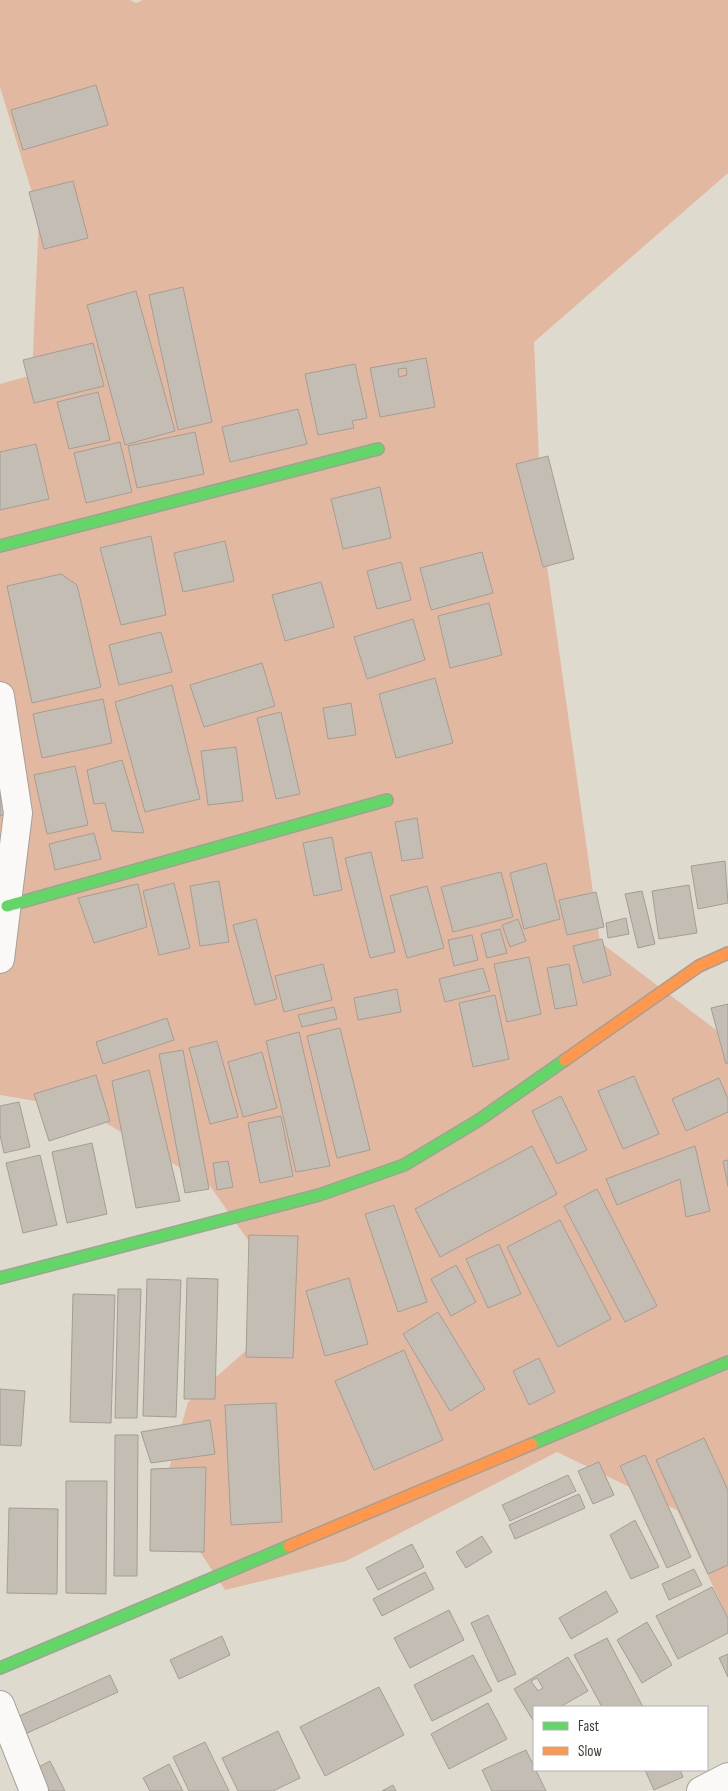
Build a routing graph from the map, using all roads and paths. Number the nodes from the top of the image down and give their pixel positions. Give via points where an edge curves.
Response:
1 (378, 449) dead end
2 (0, 546) edge
3 (0, 696) edge
4 (387, 800) dead end
5 (7, 906) junction
6 (728, 953) edge
7 (0, 960) edge
8 (0, 1278) edge
9 (728, 1362) edge
10 (0, 1668) edge
11 (0, 1705) edge
12 (728, 1777) edge
13 (34, 1791) edge
14 (701, 1791) edge

1 - 2 street
3 - 5 street via 18,813
4 - 5 street
5 - 7 street
6 - 8 street via 699,966 480,1120 404,1165 318,1195
9 - 10 street
11 - 13 street
12 - 14 street

